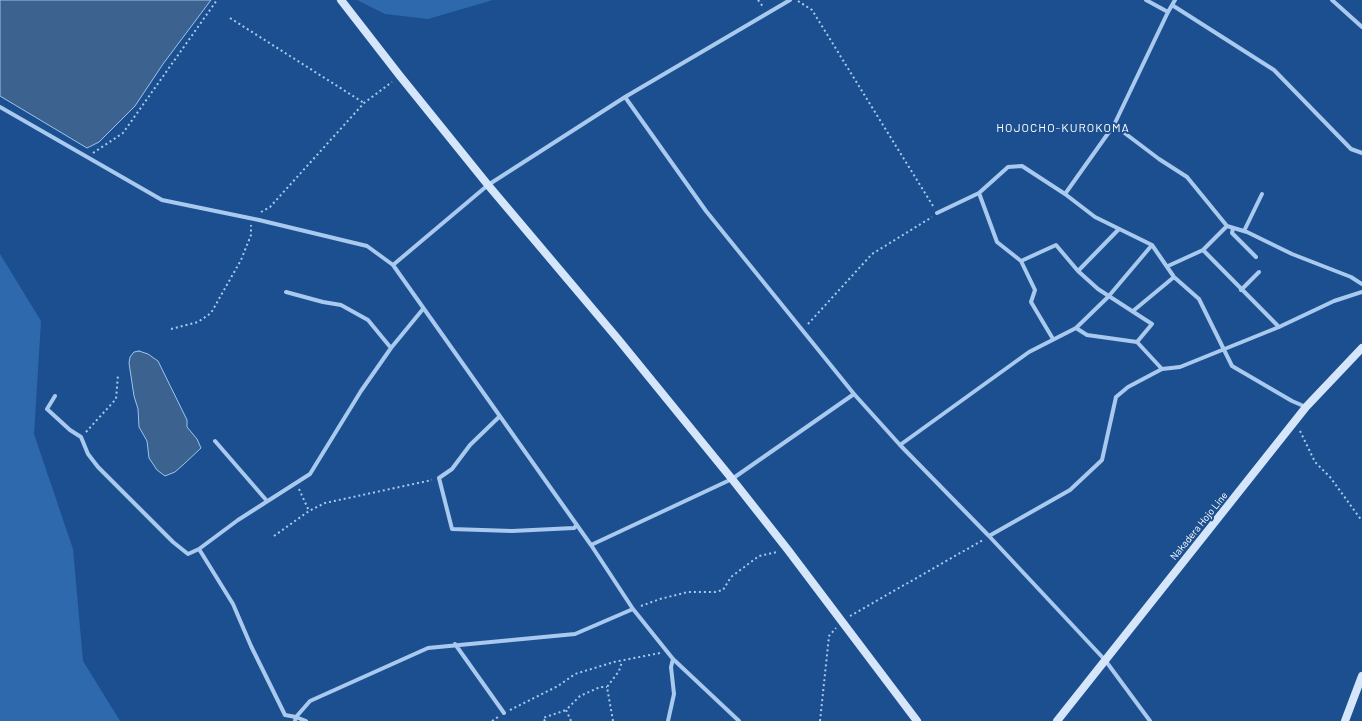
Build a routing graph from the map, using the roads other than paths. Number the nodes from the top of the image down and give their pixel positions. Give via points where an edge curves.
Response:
1 (341, 0) edge
2 (790, 0) edge
3 (1146, 0) edge
4 (1175, 0) edge
5 (1332, 0) edge
6 (1172, 5) junction
7 (1168, 12) junction
8 (1362, 27) edge
9 (625, 98) junction
10 (0, 107) edge
11 (1114, 125) junction
12 (1362, 153) edge
13 (488, 185) junction
14 (979, 193) junction
15 (1064, 194) junction
16 (1262, 194) dead end
17 (937, 213) road end
18 (1227, 226) junction
19 (1233, 228) junction
20 (1119, 229) junction
21 (1244, 231) junction
22 (1152, 245) junction
23 (1203, 250) junction
24 (1256, 256) dead end
25 (1021, 261) junction
26 (393, 265) junction
27 (1168, 266) junction
28 (1078, 271) junction
29 (1259, 272) dead end
30 (1174, 276) junction
31 (1362, 284) edge
32 (1241, 290) junction
33 (286, 292) dead end
34 (1362, 292) edge
35 (1108, 297) junction
36 (423, 309) junction
37 (1133, 311) junction
38 (1279, 327) junction
39 (1076, 328) junction
40 (1053, 339) junction
41 (1137, 342) junction
42 (391, 348) junction
43 (1362, 348) edge
44 (1224, 350) junction
45 (1162, 369) junction
46 (854, 394) junction
47 (55, 396) dead end
48 (1306, 407) junction
49 (499, 417) junction
50 (215, 441) dead end
51 (900, 445) junction
52 (732, 479) junction
53 (267, 501) junction
54 (577, 525) junction
55 (989, 536) junction
56 (591, 545) junction
57 (199, 549) junction
58 (633, 609) junction
59 (455, 644) junction
60 (673, 659) junction
61 (1105, 660) junction
62 (1362, 676) edge
63 (504, 713) road end
64 (295, 719) edge
65 (306, 721) edge
66 (668, 721) edge
67 (739, 721) edge
68 (917, 721) edge
69 (1057, 721) edge
70 (1150, 721) edge
71 (1345, 721) edge

1 - 13 street
2 - 9 street
3 - 7 street
4 - 6 street
5 - 8 street
6 - 7 street
6 - 12 street via 1274,70 1351,149
7 - 11 street
9 - 13 street
9 - 46 street via 706,211
10 - 26 street via 162,200 251,218 366,246
11 - 15 street
11 - 18 street via 1187,177
13 - 26 street
13 - 52 street
14 - 15 street via 1008,167 1022,166
14 - 17 street
14 - 25 street via 997,242
15 - 20 street via 1095,217
16 - 21 street
18 - 19 street
18 - 23 street
19 - 21 street
19 - 24 street via 1232,233
20 - 22 street
20 - 28 street
21 - 31 street
22 - 27 street
22 - 35 street
23 - 27 street
23 - 32 street
25 - 28 street via 1056,245
25 - 40 street via 1035,290 1031,302
26 - 36 street
27 - 30 street
28 - 35 street
29 - 32 street
30 - 37 street
30 - 44 street via 1199,299
32 - 38 street
33 - 42 street via 341,305 368,320
34 - 38 street via 1334,301
35 - 37 street
35 - 39 street
36 - 42 street
36 - 49 street
37 - 41 street via 1152,324
38 - 44 street
39 - 40 street
39 - 41 street via 1087,335
40 - 51 street via 1029,352
41 - 45 street
42 - 53 street via 310,474
43 - 48 street, Nakadera Hojo Line
44 - 45 street via 1180,367
44 - 48 street via 1232,366
45 - 55 street via 1128,387 1116,397 1102,460 1070,490
46 - 51 street
46 - 52 street
47 - 57 street via 47,409 81,437 88,454 98,467 173,542 188,554
48 - 61 street, Nakadera Hojo Line
49 - 54 street
49 - 54 street via 470,445 452,469 440,478 452,529 512,531 574,528
50 - 53 street
51 - 55 street
52 - 56 street
52 - 68 street
53 - 57 street
54 - 56 street
55 - 61 street
56 - 58 street
57 - 64 street via 234,604 251,646 285,715
58 - 59 street via 575,634
58 - 60 street
59 - 63 street
59 - 64 street via 428,648 369,673 310,701
60 - 66 street via 671,667 674,694
60 - 67 street
61 - 69 street, Nakadera Hojo Line
61 - 70 street
62 - 71 street
64 - 65 street

